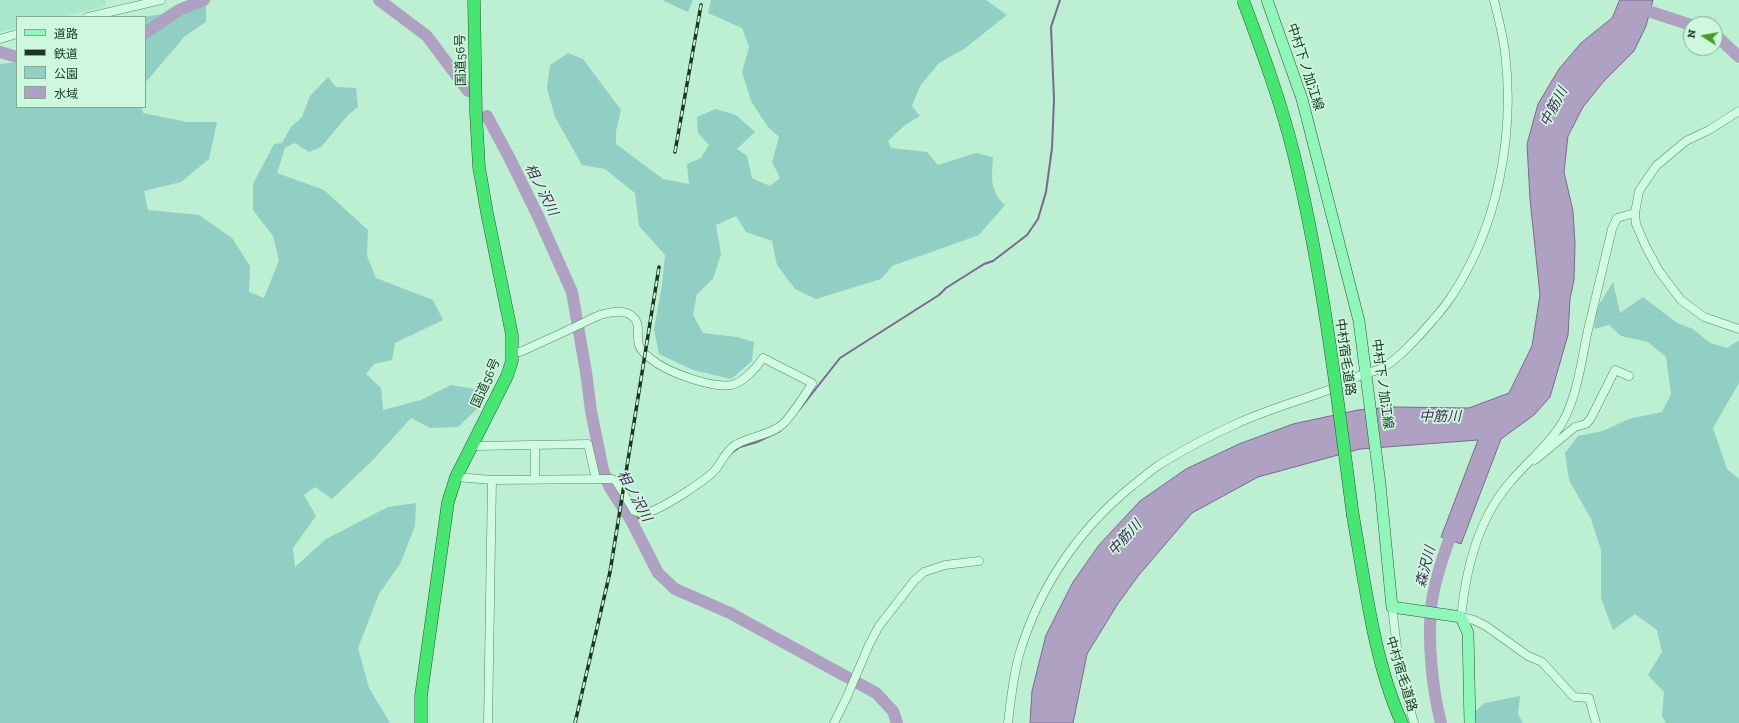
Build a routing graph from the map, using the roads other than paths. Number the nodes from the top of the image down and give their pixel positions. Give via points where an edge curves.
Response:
1 (161, 0) edge
2 (474, 0) edge
3 (1243, 0) edge
4 (1267, 0) edge
5 (1494, 0) edge
6 (92, 16) edge
7 (16, 34) edge
8 (0, 39) edge
9 (1739, 111) edge
10 (1635, 213) junction
11 (1739, 329) edge
12 (513, 351) junction
13 (1629, 376) dead end
14 (1368, 378) junction
15 (473, 443) junction
16 (535, 445) junction
17 (1530, 459) junction
18 (456, 477) junction
19 (598, 479) junction
20 (492, 480) junction
21 (535, 480) junction
22 (979, 561) dead end
23 (1392, 607) junction
24 (1456, 616) junction
25 (421, 723) edge
26 (488, 723) edge
27 (834, 723) edge
28 (1008, 723) edge
29 (1402, 723) edge
30 (1414, 723) edge
31 (1470, 723) edge
32 (1596, 723) edge

1 - 6 street
2 - 12 highway, 国道56号 via 479,167
3 - 29 highway, 中村宿毛道路, bridge via 1279,101 1307,211 1323,303 1353,516 1375,638
4 - 14 main road, 中村下ノ加江線 via 1302,99 1356,307
5 - 14 street via 1505,51 1508,95 1500,180 1485,228 1471,262 1446,304 1424,331
7 - 8 street
9 - 10 street via 1686,141 1656,166 1639,192
10 - 11 street via 1636,224 1658,271 1681,300 1704,317
10 - 17 street via 1617,218 1612,229 1578,382 1568,411 1562,424
12 - 15 highway, 国道56号 via 507,376
12 - 19 street via 520,352 601,315 627,313 638,327 638,344 641,349 651,359 682,374 715,384 732,385 757,368 763,358 812,383 782,425 764,435 735,445 725,454 716,470 649,512 634,511 612,479
13 - 17 street via 1615,370 1586,424 1575,427 1535,460
14 - 23 main road, 中村下ノ加江線
14 - 28 street via 1332,388 1238,423 1157,466 1122,494 1074,545 1037,605 1020,652
15 - 16 street via 477,446
15 - 18 highway, 国道56号
16 - 19 street via 588,444
16 - 21 street
17 - 24 street via 1510,481 1489,512 1467,571
18 - 20 street
18 - 25 highway, 国道56号 via 447,510 421,696
19 - 21 street
20 - 21 street
20 - 26 street
22 - 27 street via 945,565 924,572 914,581 879,626
23 - 24 main road
23 - 30 street via 1400,672
24 - 31 main road via 1468,633
24 - 32 street via 1486,626 1528,656 1542,662 1574,697 1589,698

